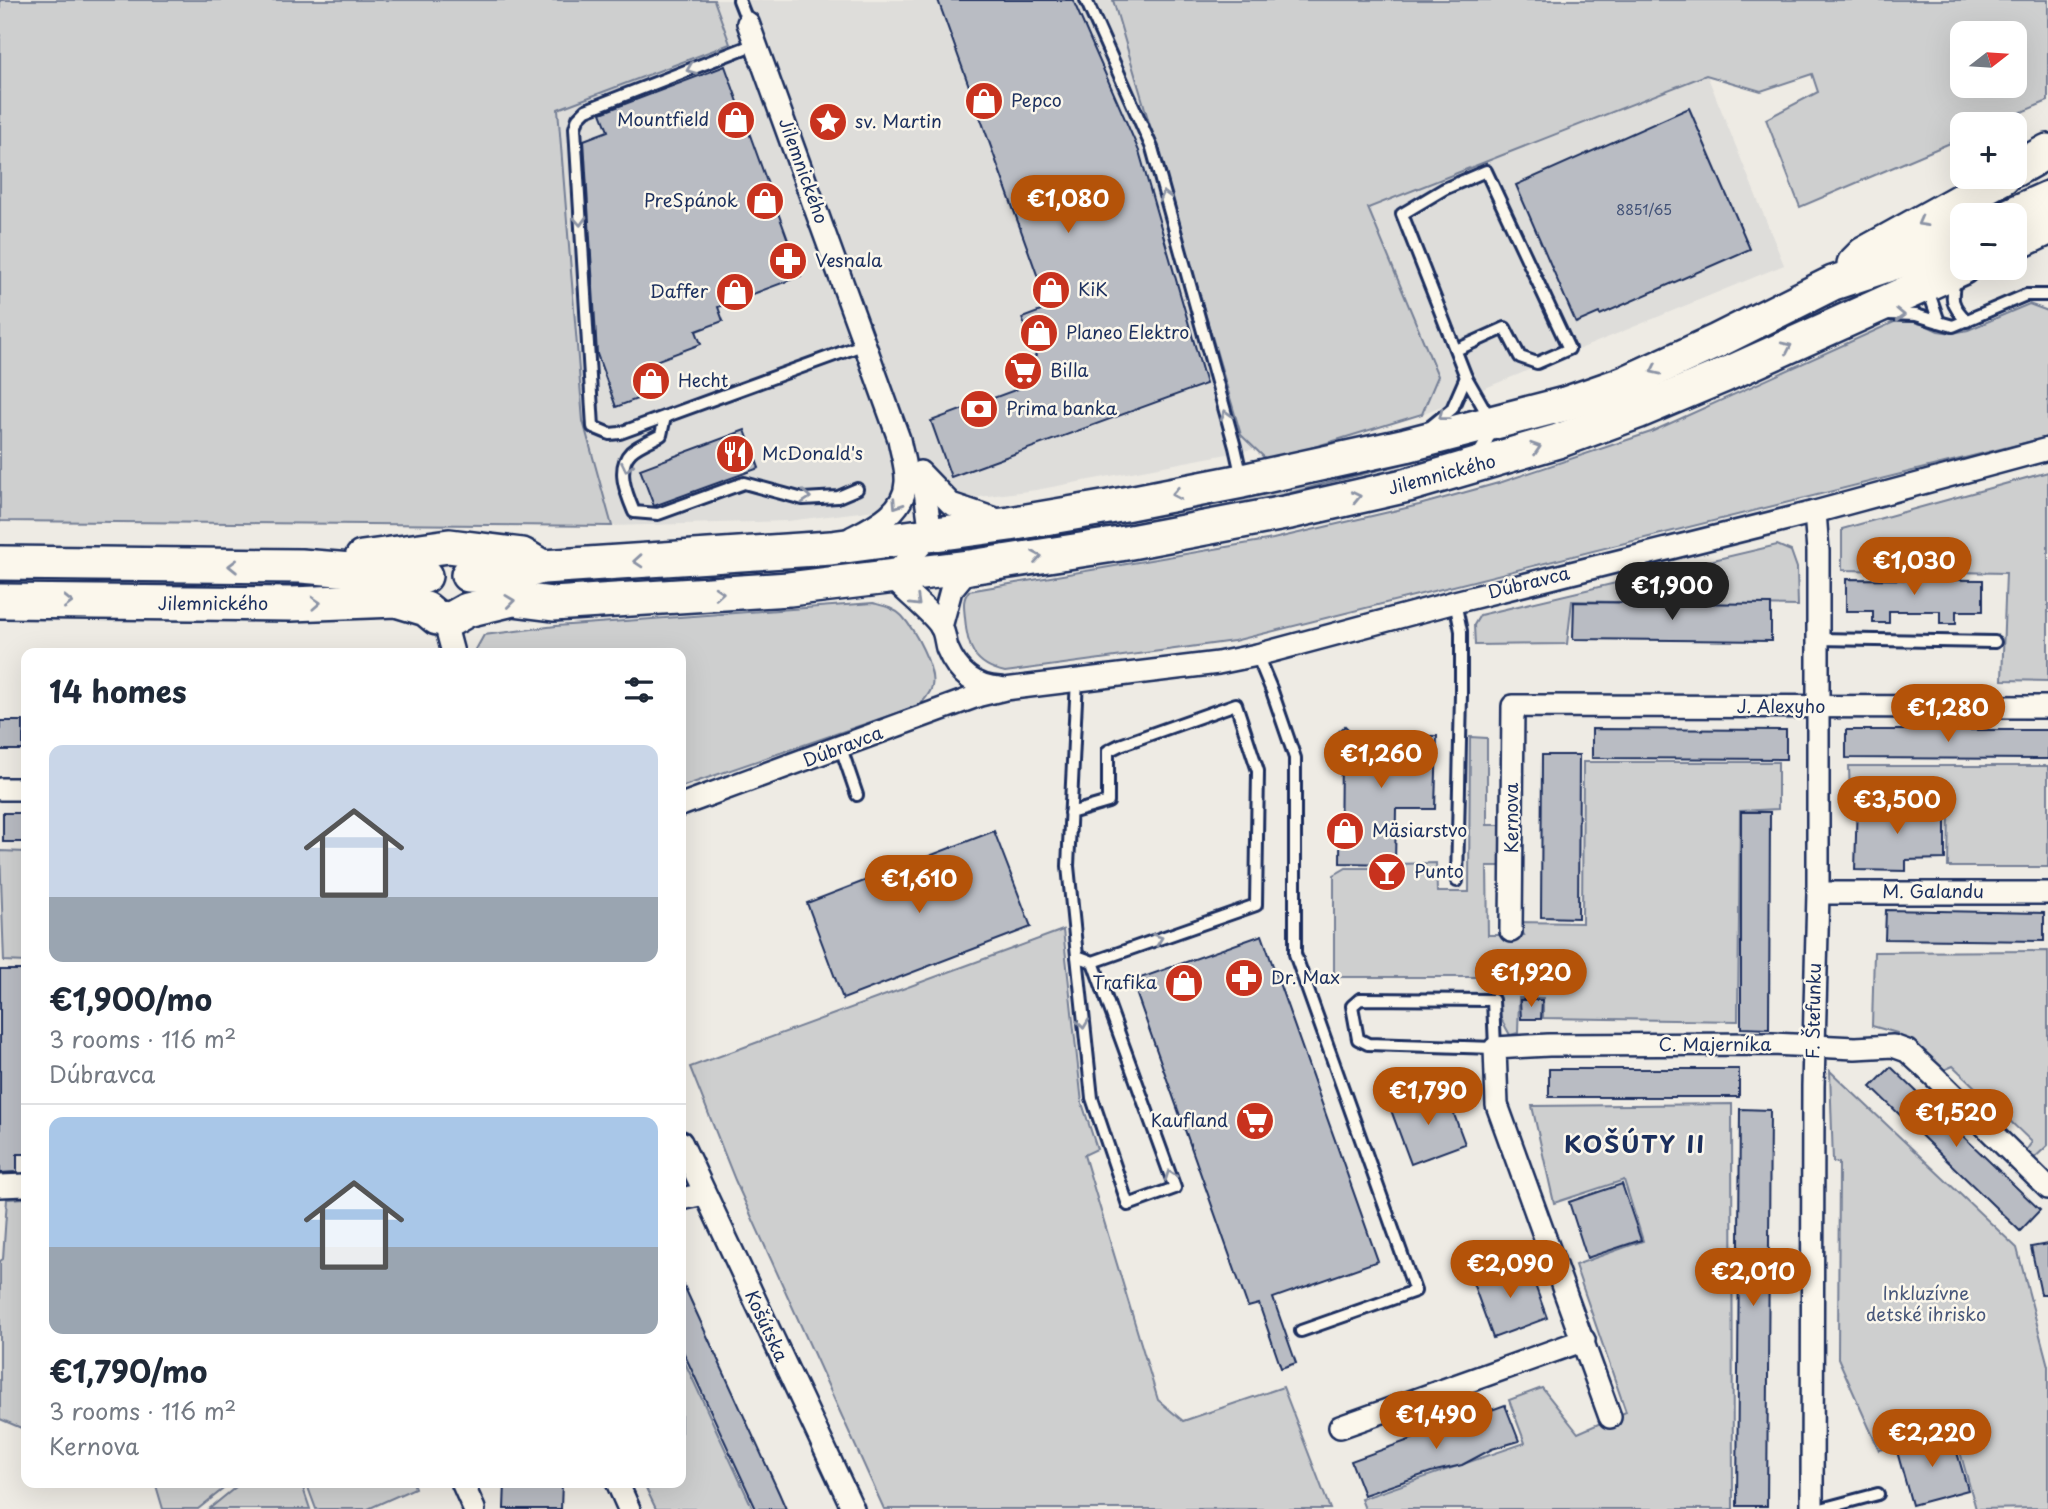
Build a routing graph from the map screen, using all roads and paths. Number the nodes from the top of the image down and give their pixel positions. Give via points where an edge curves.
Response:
1 (739, 0) edge
2 (1087, 0) edge
3 (751, 34) junction
4 (2048, 152) edge
5 (2027, 163) edge
6 (1981, 189) edge
7 (2048, 198) edge
8 (2027, 207) edge
9 (2048, 228) edge
10 (2027, 238) edge
11 (1943, 263) edge
12 (1833, 282) junction
13 (2026, 295) junction
14 (2048, 295) edge
15 (2048, 303) edge
16 (1861, 313) junction
17 (1967, 321) junction
18 (1939, 322) junction
19 (865, 344) junction
20 (1456, 350) junction
21 (1466, 377) junction
22 (665, 417) junction
23 (1493, 424) junction
24 (899, 439) junction
25 (1406, 445) junction
26 (2048, 449) edge
27 (1471, 468) junction
28 (923, 476) junction
29 (1242, 481) junction
30 (857, 489) dead end
31 (1815, 512) junction
32 (1010, 524) junction
33 (931, 535) junction
34 (831, 548) junction
35 (0, 563) edge
36 (301, 566) junction
37 (543, 567) junction
38 (970, 567) junction
39 (891, 577) junction
40 (0, 601) edge
41 (1455, 602) junction
42 (441, 604) junction
43 (941, 627) junction
44 (1817, 639) junction
45 (1995, 642) dead end
46 (452, 648) edge
47 (1257, 655) junction
48 (1077, 680) junction
49 (1005, 689) junction
50 (1513, 706) joint
51 (1817, 707) junction
52 (2048, 707) edge
53 (841, 748) junction
54 (0, 789) edge
55 (21, 789) edge
56 (858, 795) dead end
57 (686, 803) edge
58 (1070, 813) junction
59 (1457, 881) dead end
60 (2048, 892) edge
61 (1818, 893) junction
62 (1511, 931) dead end
63 (1077, 956) junction
64 (1093, 962) junction
65 (1814, 1046) junction
66 (1495, 1048) junction
67 (686, 1153) edge
68 (21, 1185) edge
69 (0, 1186) edge
70 (2048, 1188) edge
71 (704, 1194) junction
72 (686, 1198) edge
73 (1301, 1331) dead end
74 (1584, 1340) junction
75 (1610, 1417) dead end
76 (1340, 1427) dead end
77 (465, 1488) edge
78 (620, 1488) edge
79 (1878, 1494) dead end
80 (474, 1509) edge
81 (629, 1509) edge
82 (853, 1509) edge
83 (1812, 1509) edge
84 (1821, 1509) edge

1 - 3 lane
29 -> 2 lane via 1152,148
3 - 19 street, Jilemnického
3 -> 22 lane via 586,110 575,128 593,427 620,433
4 - 5 main road
6 -> 12 main road via 1864,254
7 - 8 main road
9 - 10 main road
11 - 12 main road, Jilemnického
11 - 16 main road, Jilemnického
11 - 17 lane via 1956,310
11 - 18 lane
12 -> 23 main road, Jilemnického via 1625,383
13 - 14 lane
13 - 15 lane
13 - 17 lane
16 -> 18 lane via 1916,315
27 -> 16 main road, Jilemnického via 1637,412
17 - 18 lane via 1954,326
19 - 22 lane
19 - 24 street, Jilemnického
20 - 20 lane via 1402,214 1444,189 1486,172 1569,349 1537,363 1520,357 1505,328
20 - 21 lane
21 - 23 lane
21 -> 25 lane via 1452,410
22 -> 30 lane via 661,435 630,453 625,465 623,487 634,512 658,514 744,483 803,499
23 - 25 main road, Jilemnického
23 - 27 lane
24 - 28 street, Jilemnického
24 -> 34 street, Jilemnického via 906,482 902,497 885,520
25 - 29 main road, Jilemnického
26 - 31 street, Dúbravca
38 -> 27 main road, Jilemnického via 1290,512
28 - 32 street, Jilemnického via 951,504
28 - 33 street, Jilemnického
29 -> 32 main road, Jilemnického
31 - 41 street, Dúbravca
31 - 44 street, F. Štefunku
32 - 33 main road, Jilemnického
33 - 34 main road, Jilemnického
33 - 39 street
34 -> 37 main road, Jilemnického
36 -> 35 main road, Jilemnického
36 - 37 main road, Jilemnického via 449,546 522,555
36 - 42 main road, Jilemnického
37 - 42 main road, Jilemnického via 504,576 468,575 474,597
38 - 39 main road, Jilemnického
38 - 43 street via 951,590
42 -> 39 main road, Jilemnického via 513,598 554,604 789,589
39 -> 43 street, Dúbravca
40 -> 42 main road, Jilemnického via 290,604 396,600
41 - 47 street, Dúbravca
41 - 59 lane via 1461,631
42 - 46 street
43 - 49 street, Dúbravca via 948,649 972,682
44 - 45 lane
44 - 51 street, F. Štefunku
47 - 48 street, Dúbravca
47 - 73 lane via 1295,758 1295,954 1415,1291
48 - 49 street, Dúbravca
48 - 58 lane
49 - 53 street, Dúbravca
50 - 51 street, J. Alexyho
50 - 62 street, Kernova
51 - 52 street, J. Alexyho
51 - 61 street, F. Štefunku
53 - 56 lane
53 - 57 street, Dúbravca
54 - 55 street
58 - 63 lane via 1068,866
64 -> 58 lane via 1256,905 1258,771 1236,704 1108,751 1108,802
60 - 61 street, M. Galandu
61 - 65 street, F. Štefunku
63 - 64 lane
63 -> 64 lane via 1092,1098 1128,1205 1175,1188
65 - 66 street, C. Majerníka
65 - 70 street, C. Majerníka via 1893,1046 1906,1051
65 - 83 street, F. Štefunku
66 - 66 lane via 1493,1000 1360,999 1352,1006 1357,1039 1368,1044
66 - 74 street via 1497,1105
67 - 71 street, Košútska
68 - 69 street
71 - 72 street
71 - 82 street, Košútska
74 - 75 street
74 - 76 street
77 - 80 street
78 - 81 street
79 - 84 lane

